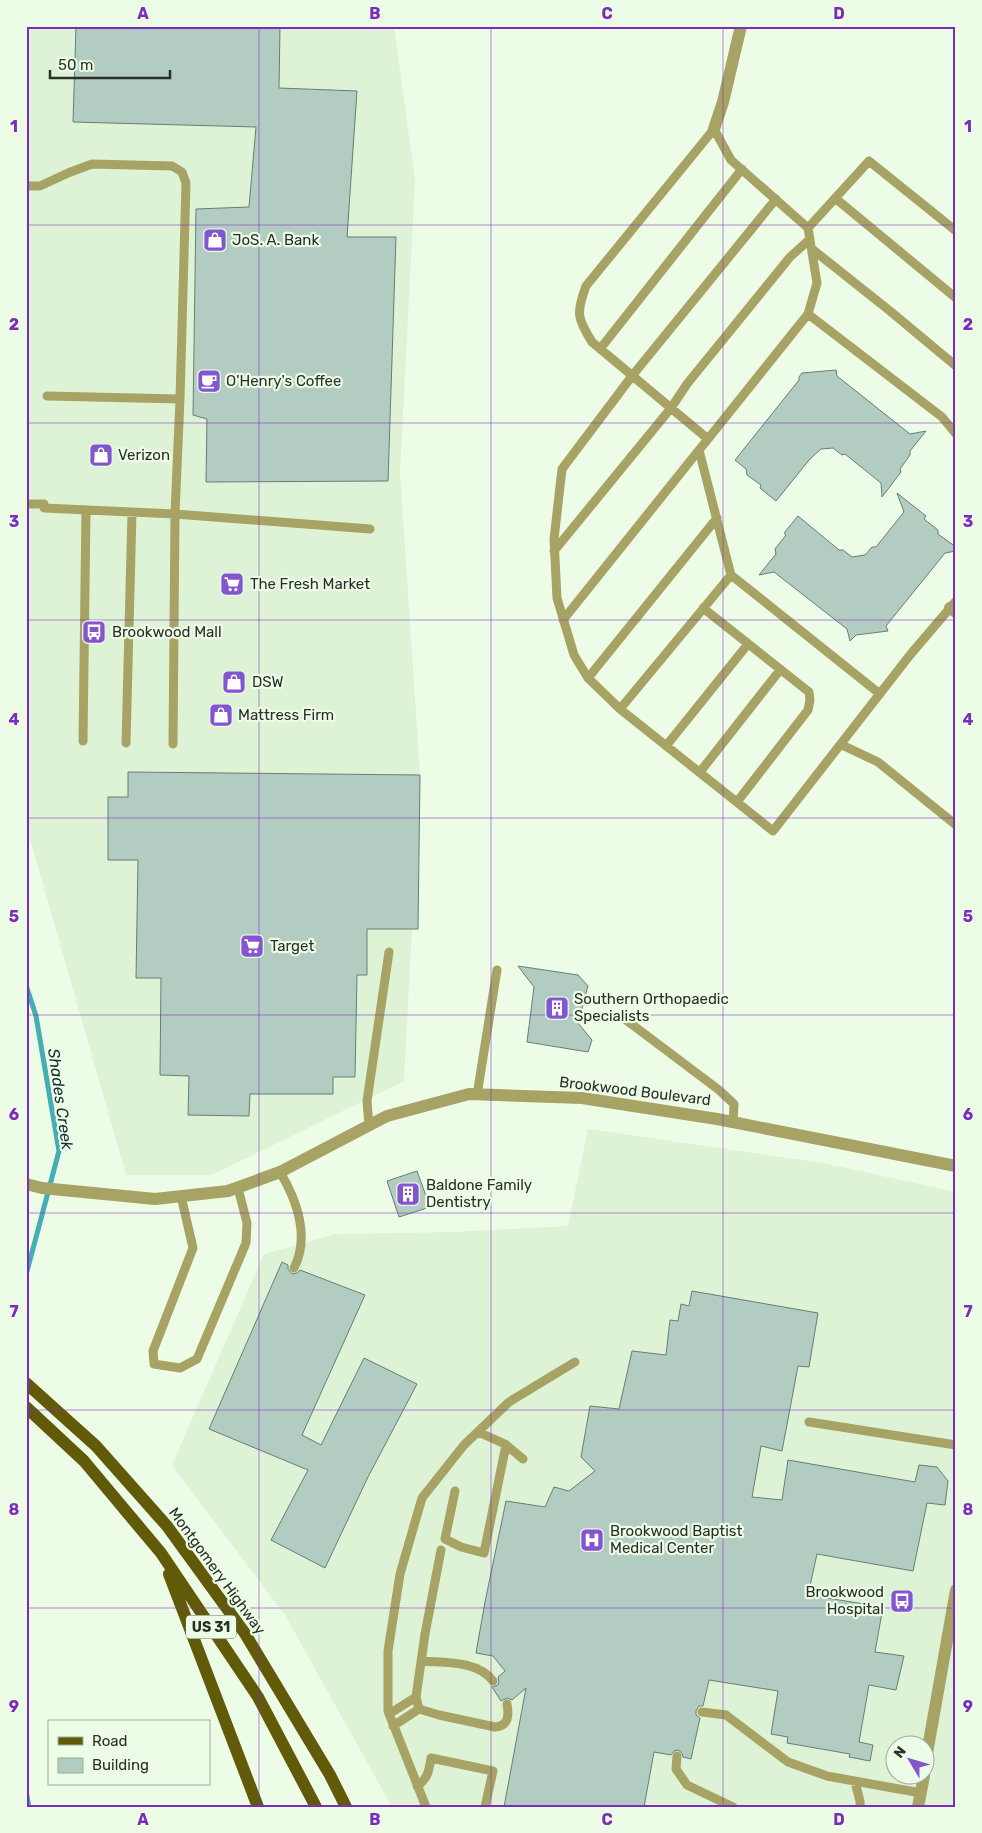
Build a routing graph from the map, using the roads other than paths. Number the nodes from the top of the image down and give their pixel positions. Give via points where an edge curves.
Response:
1 (740, 26) edge
2 (714, 129) junction
3 (742, 169) junction
4 (26, 186) edge
5 (835, 198) junction
6 (776, 199) junction
7 (808, 228) junction
8 (956, 231) edge
9 (810, 239) junction
10 (812, 249) junction
11 (956, 298) edge
12 (808, 314) junction
13 (600, 349) junction
14 (956, 366) edge
15 (632, 376) junction
16 (47, 396) dead end
17 (180, 399) junction
18 (671, 408) junction
19 (955, 430) edge
20 (708, 439) junction
21 (699, 450) junction
22 (26, 504) edge
23 (86, 510) junction
24 (132, 513) junction
25 (175, 514) junction
26 (717, 518) junction
27 (370, 530) dead end
28 (554, 551) junction
29 (731, 575) junction
30 (954, 607) edge
31 (703, 608) junction
32 (563, 620) junction
33 (748, 644) junction
34 (780, 670) junction
35 (588, 678) junction
36 (880, 694) junction
37 (620, 709) junction
38 (83, 741) dead end
39 (126, 743) dead end
40 (173, 744) dead end
41 (842, 745) junction
42 (666, 746) junction
43 (700, 772) junction
44 (736, 802) junction
45 (956, 826) edge
46 (389, 952) dead end
47 (497, 970) dead end
48 (622, 1017) dead end
49 (477, 1095) junction
50 (733, 1122) junction
51 (369, 1126) junction
52 (956, 1166) edge
53 (280, 1172) junction
54 (26, 1184) edge
55 (238, 1188) junction
56 (181, 1196) junction
57 (294, 1268) dead end
58 (576, 1362) dead end
59 (26, 1383) edge
60 (26, 1407) edge
61 (808, 1422) dead end
62 (478, 1432) junction
63 (506, 1445) junction
64 (956, 1445) edge
65 (523, 1459) dead end
66 (455, 1491) dead end
67 (441, 1550) dead end
68 (161, 1553) junction
69 (956, 1590) edge
70 (421, 1660) junction
71 (493, 1681) dead end
72 (416, 1697) junction
73 (507, 1704) dead end
74 (419, 1709) junction
75 (702, 1712) dead end
76 (389, 1714) junction
77 (393, 1726) junction
78 (930, 1736) edge
79 (677, 1756) dead end
80 (330, 1775) junction
81 (856, 1782) junction
82 (417, 1786) junction
83 (922, 1786) edge
84 (920, 1793) junction
85 (258, 1807) edge
86 (316, 1807) edge
87 (346, 1807) edge
88 (352, 1807) edge
89 (426, 1807) edge
90 (485, 1807) edge
91 (733, 1807) edge
92 (860, 1807) edge
93 (918, 1807) edge

1 - 2 street via 724,102
2 - 3 lane via 731,160
2 - 13 lane via 586,286 579,307 581,324
3 - 6 lane
3 - 13 lane
4 - 17 lane via 40,186 92,164 172,166 182,172 186,183
5 - 7 lane
5 - 8 lane via 869,161
5 - 11 lane
6 - 7 lane
6 - 15 lane
7 - 9 lane
9 - 10 lane
9 - 18 lane via 790,257
10 - 12 lane via 817,283
10 - 14 lane
12 - 19 lane
12 - 20 lane
13 - 15 lane
15 - 18 lane
15 - 28 lane via 562,469
16 - 17 lane
17 - 25 lane
18 - 20 lane
18 - 28 lane
20 - 21 lane
21 - 26 lane
21 - 32 lane
22 - 23 lane
23 - 24 lane
23 - 38 lane
24 - 25 lane
24 - 39 lane
25 - 27 lane
25 - 40 lane
26 - 29 lane
26 - 35 lane
28 - 32 lane via 557,598
29 - 31 lane
29 - 36 lane
30 - 36 lane
31 - 33 lane
31 - 37 lane
32 - 35 lane via 574,656
33 - 34 lane
33 - 42 lane
34 - 43 lane
34 - 44 lane via 809,692 808,710
35 - 37 lane
36 - 41 lane
37 - 42 lane
41 - 44 lane via 773,832
41 - 45 lane via 878,762
42 - 43 lane
43 - 44 lane
46 - 51 lane via 367,1101
47 - 49 lane
48 - 50 lane via 734,1104
49 - 50 street, Brookwood Boulevard via 582,1098
49 - 51 street, Brookwood Boulevard via 469,1094 386,1116
50 - 52 street, Brookwood Boulevard
51 - 53 street, Brookwood Boulevard
53 - 55 street, Brookwood Boulevard
53 - 57 lane via 291,1189 299,1212 302,1237
54 - 56 street, Brookwood Boulevard via 47,1189 155,1199
55 - 56 street, Brookwood Boulevard
55 - 56 lane via 247,1224 246,1242 197,1359 180,1368 154,1364 153,1351 193,1248
58 - 62 lane via 509,1402
59 - 80 main road, Montgomery Highway / US 31 via 96,1446 167,1526 244,1632
60 - 68 main road, US 31 via 84,1462
61 - 64 lane
62 - 63 lane
62 - 76 lane via 422,1498 400,1574 388,1651
63 - 65 lane
63 - 66 lane via 484,1553 445,1539
67 - 70 lane
68 - 85 main road
68 - 86 main road, US 31 via 258,1697
69 - 78 street
70 - 71 lane via 481,1669
70 - 72 lane
72 - 74 lane
72 - 76 lane
73 - 74 lane via 509,1715 501,1726
74 - 77 lane
75 - 81 lane via 726,1716 788,1762 826,1776
76 - 77 lane
77 - 82 lane
79 - 91 lane via 676,1770 687,1785
80 - 87 main road, Montgomery Highway / US 31
80 - 88 main road
81 - 84 lane
81 - 92 lane
82 - 89 lane
82 - 90 lane via 428,1776 431,1758 493,1771
83 - 84 street
84 - 93 street

